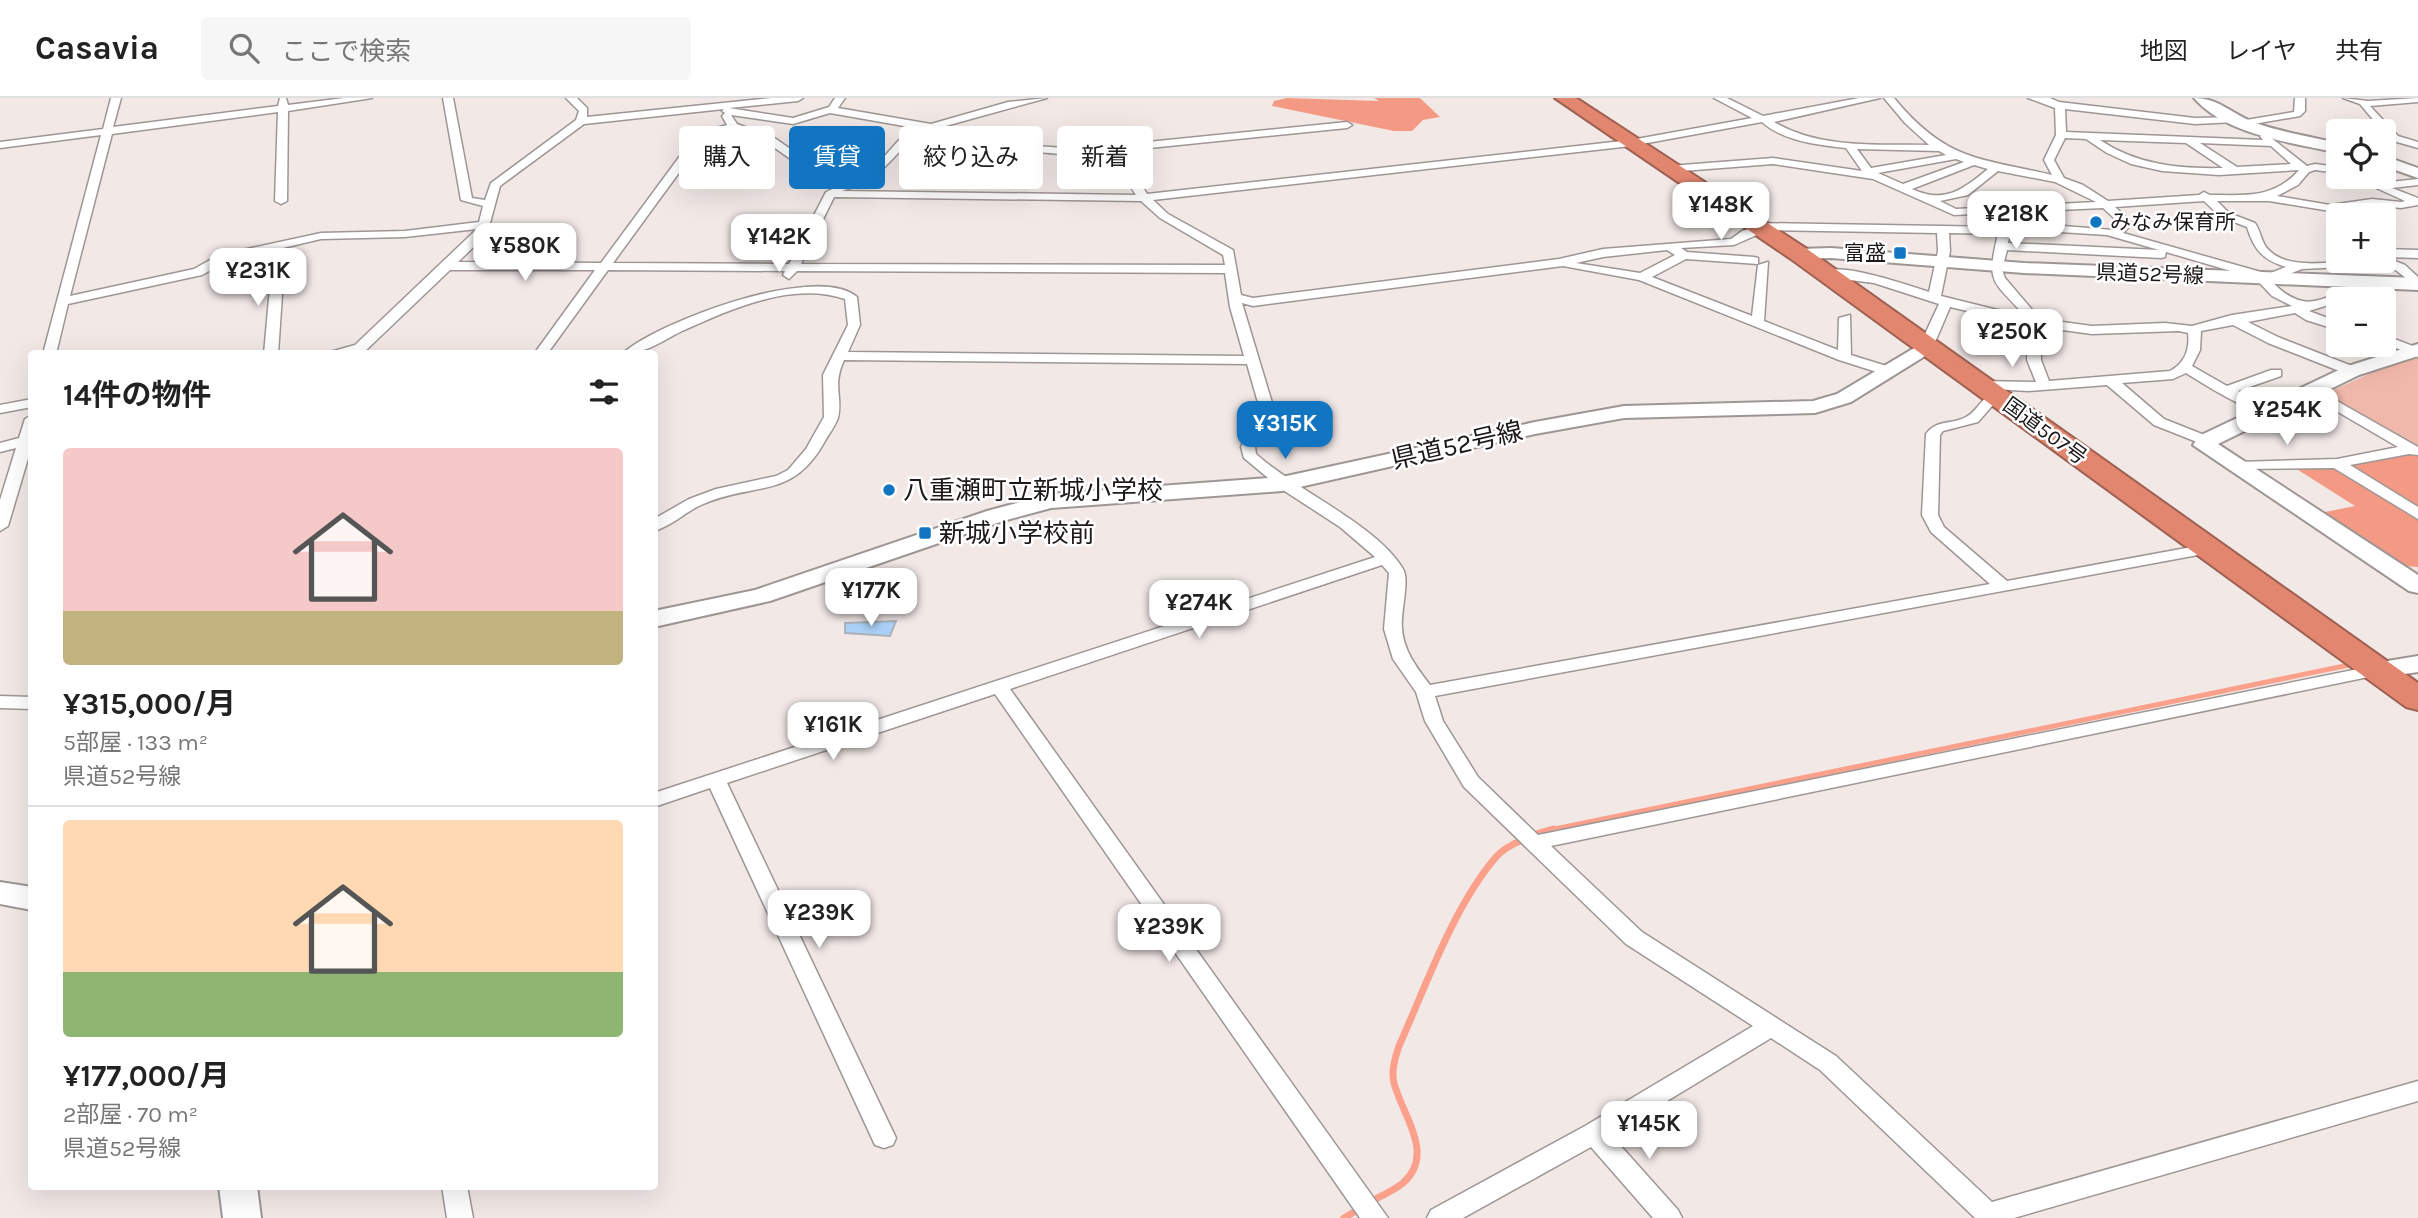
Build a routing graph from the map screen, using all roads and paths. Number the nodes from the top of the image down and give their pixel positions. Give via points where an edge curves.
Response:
1 (116, 98) edge
2 (367, 98) edge
3 (448, 98) edge
4 (571, 98) edge
5 (798, 98) edge
6 (839, 98) edge
7 (1042, 98) edge
8 (1564, 98) edge
9 (1719, 98) edge
10 (1875, 98) edge
11 (1889, 98) edge
12 (2034, 98) edge
13 (2106, 98) edge
14 (2201, 98) edge
15 (2300, 98) edge
16 (2348, 98) edge
17 (2364, 101) edge
18 (2053, 102) edge
19 (2415, 102) edge
20 (283, 103) edge
21 (723, 109) junction
22 (830, 110) junction
23 (1765, 118) junction
24 (2175, 118) junction
25 (581, 121) junction
26 (2239, 122) junction
27 (1347, 125) dead end
28 (733, 126) edge
29 (923, 126) edge
30 (941, 126) edge
31 (106, 132) junction
32 (2061, 135) junction
33 (2088, 136) junction
34 (2270, 137) junction
35 (2187, 139) junction
36 (1818, 140) junction
37 (2399, 141) junction
38 (1631, 143) junction
39 (2396, 143) edge
40 (1153, 144) edge
41 (0, 145) edge
42 (1850, 145) junction
43 (2418, 145) edge
44 (2326, 146) edge
45 (899, 147) edge
46 (1940, 148) junction
47 (1956, 156) junction
48 (1816, 158) junction
49 (885, 162) edge
50 (1974, 162) junction
51 (679, 165) edge
52 (2396, 165) edge
53 (1997, 167) junction
54 (2303, 168) junction
55 (2326, 168) edge
56 (1669, 169) junction
57 (2181, 171) junction
58 (2235, 171) junction
59 (1867, 172) junction
60 (2418, 173) edge
61 (2059, 177) junction
62 (1882, 179) junction
63 (2418, 182) edge
64 (2396, 184) edge
65 (1903, 188) junction
66 (836, 189) edge
67 (1139, 189) edge
68 (2390, 189) edge
69 (830, 194) junction
70 (1144, 198) junction
71 (2206, 198) junction
72 (2263, 198) junction
73 (281, 201) dead end
74 (1931, 201) junction
75 (2418, 202) edge
76 (2396, 203) edge
77 (489, 204) junction
78 (2105, 204) junction
79 (2396, 207) edge
80 (2326, 208) edge
81 (2004, 211) junction
82 (2418, 216) edge
83 (484, 225) junction
84 (1759, 228) junction
85 (2006, 228) junction
86 (1943, 229) junction
87 (2115, 234) junction
88 (1667, 246) junction
89 (2000, 246) junction
90 (2396, 246) edge
91 (2412, 253) edge
92 (1799, 254) junction
93 (1684, 255) junction
94 (2186, 255) junction
95 (1942, 262) junction
96 (1559, 263) junction
97 (278, 265) dead end
98 (445, 266) junction
99 (604, 266) junction
100 (2300, 266) junction
101 (2396, 266) edge
102 (793, 267) junction
103 (1996, 267) junction
104 (2326, 267) edge
105 (1231, 269) junction
106 (1825, 273) junction
107 (1642, 277) junction
108 (2265, 278) junction
109 (2352, 281) junction
110 (2418, 284) edge
111 (782, 290) junction
112 (1235, 297) junction
113 (1940, 300) junction
114 (62, 302) junction
115 (2301, 308) junction
116 (1845, 318) dead end
117 (2232, 319) junction
118 (2326, 320) edge
119 (2035, 322) junction
120 (1757, 323) junction
121 (2194, 330) junction
122 (2396, 344) edge
123 (1926, 347) junction
124 (50, 350) edge
125 (271, 350) edge
126 (357, 350) edge
127 (543, 350) edge
128 (636, 350) edge
129 (2416, 351) edge
130 (837, 356) junction
131 (1844, 357) junction
132 (1251, 360) junction
133 (2186, 368) junction
134 (1888, 371) junction
135 (2352, 371) junction
136 (2276, 373) dead end
137 (2110, 380) junction
138 (2044, 386) junction
139 (1988, 391) junction
140 (2226, 391) junction
141 (2314, 392) junction
142 (28, 404) edge
143 (0, 409) edge
144 (2271, 411) junction
145 (28, 432) edge
146 (25, 441) junction
147 (2207, 441) junction
148 (0, 448) edge
149 (2414, 451) edge
150 (2337, 463) junction
151 (2238, 466) junction
152 (1282, 484) junction
153 (2418, 514) edge
154 (658, 524) edge
155 (0, 526) edge
156 (2208, 549) junction
157 (1387, 558) junction
158 (2413, 578) edge
159 (2003, 586) junction
160 (658, 618) edge
161 (2418, 664) edge
162 (2378, 670) junction
163 (998, 685) junction
164 (1424, 692) junction
165 (2418, 699) edge
166 (0, 702) edge
167 (28, 703) edge
168 (716, 780) junction
169 (658, 799) edge
170 (1532, 844) junction
171 (1771, 1027) junction
172 (2418, 1091) edge
173 (1594, 1133) junction
174 (884, 1138) dead end
175 (238, 1190) edge
176 (455, 1190) edge
177 (1991, 1216) edge
178 (242, 1218) edge
179 (460, 1218) edge
180 (1375, 1218) edge
181 (1440, 1218) edge
182 (1669, 1218) edge

1 - 31 street
2 - 20 street
3 - 77 street via 467,200
4 - 25 street via 584,110
5 - 21 street
6 - 22 street
7 - 30 street
8 - 38 highway, 国道507号
9 - 23 street
10 - 23 street
11 - 46 street
12 - 18 street
13 - 18 street
14 - 26 street
15 - 26 street via 2297,114
16 - 17 street
17 - 19 street
17 - 37 street
18 - 24 street
18 - 32 street
20 - 31 street
20 - 73 street
21 - 22 street via 793,121
21 - 25 street
21 - 28 street
22 - 29 street
23 - 36 street via 1775,128
23 - 38 street
24 - 26 street
24 - 35 street
25 - 77 street via 495,185
26 - 34 street
27 - 40 street
31 - 41 street
31 - 114 street
32 - 33 street
32 - 61 street via 2049,160
33 - 35 street
33 - 57 street via 2114,152
34 - 35 street
34 - 44 main road
34 - 54 street
35 - 58 street
36 - 42 street
36 - 48 street
37 - 39 street
37 - 43 street
38 - 56 highway, 国道507号
38 - 70 street
42 - 46 street
42 - 59 street
45 - 49 street
46 - 47 street
47 - 50 street
47 - 59 street
48 - 56 street
48 - 62 street
50 - 53 street
50 - 65 street
51 - 99 street
52 - 60 street
53 - 61 street
53 - 74 street via 1964,193
54 - 55 street
54 - 58 street
54 - 72 street via 2294,183
56 - 84 highway, 国道507号
57 - 58 street
57 - 71 street
59 - 62 street
61 - 78 street
62 - 65 street
63 - 64 street
65 - 74 street
66 - 69 street
67 - 70 street
68 - 75 street
69 - 70 street
69 - 102 street
70 - 105 street via 1164,216 1229,253
71 - 72 street
71 - 78 street
71 - 100 street via 2225,215 2251,225 2259,246 2270,256
72 - 80 street
74 - 81 street via 1954,212
75 - 76 street
77 - 83 street
78 - 81 street
78 - 87 street via 2122,221
79 - 82 street
81 - 85 street
83 - 98 street via 481,234
83 - 114 street via 433,232 321,236 223,258 198,272
84 - 86 street
84 - 88 street via 1734,242
84 - 92 highway, 国道507号
85 - 86 street
85 - 87 street via 2074,228
85 - 89 street
86 - 95 street
87 - 94 street
88 - 93 street
88 - 96 street
89 - 94 street
89 - 103 street
90 - 91 street
92 - 95 main road, 県道52号線
92 - 106 highway, 国道507号
93 - 107 street
93 - 120 street via 1759,263
94 - 108 street
95 - 103 main road, 県道52号線
95 - 113 street
96 - 107 street
96 - 112 street via 1253,302
97 - 125 street
98 - 99 street
98 - 126 street
99 - 102 street
99 - 127 street
100 - 104 street
100 - 108 street
101 - 110 street
102 - 105 street
102 - 111 street
103 - 108 main road, 県道52号線
103 - 119 street via 1999,279
105 - 112 street
106 - 113 street via 1857,276
106 - 123 highway, 国道507号
107 - 120 street
108 - 109 main road, 県道52号線
108 - 115 street via 2276,293
109 - 110 main road, 県道52号線
109 - 115 street via 2355,288 2337,300
111 - 128 street via 696,320
111 - 130 street via 822,287 851,297 854,325
112 - 132 street
113 - 119 street
113 - 123 street via 1933,338
114 - 124 street
115 - 117 street
115 - 118 street
116 - 131 street
117 - 121 street
117 - 135 street
119 - 121 street via 2085,330
119 - 138 street via 2034,359
120 - 131 street
121 - 133 street via 2195,346
122 - 129 street
123 - 134 main road, 県道52号線
123 - 139 highway, 国道507号
129 - 135 street
130 - 132 street
130 - 154 street via 830,375 831,416 812,451 793,473 694,502
131 - 134 street
132 - 152 street via 1266,406 1248,447 1249,455
133 - 137 street via 2173,375
133 - 140 street
134 - 152 main road, 県道52号線 via 1844,398 1815,407 1600,415
135 - 141 street
136 - 140 street
137 - 138 street
137 - 147 street via 2160,422
138 - 139 street
139 - 156 highway, 国道507号
139 - 159 street via 1977,416 1938,428 1933,434 1930,515 1937,529
140 - 144 street
141 - 144 main road
141 - 149 street
142 - 143 street
144 - 147 main road
145 - 146 street
146 - 148 street
146 - 155 street
147 - 151 main road via 2204,445
149 - 150 street
150 - 151 street
150 - 153 street
151 - 158 main road
152 - 157 street
152 - 160 main road, 県道52号線 via 1050,501 761,596
156 - 159 street
156 - 162 highway, 国道507号
157 - 163 street
157 - 164 street via 1397,572 1393,629 1402,659
159 - 164 street
161 - 162 main road
162 - 165 highway, 国道507号
162 - 170 street
163 - 168 street
163 - 180 street
164 - 170 street via 1434,720 1471,782
166 - 167 street
168 - 169 street
168 - 174 street
170 - 171 street via 1634,938
171 - 173 street
171 - 177 street via 1828,1063
172 - 177 street
173 - 181 street
173 - 182 street
175 - 178 main road
176 - 179 street

